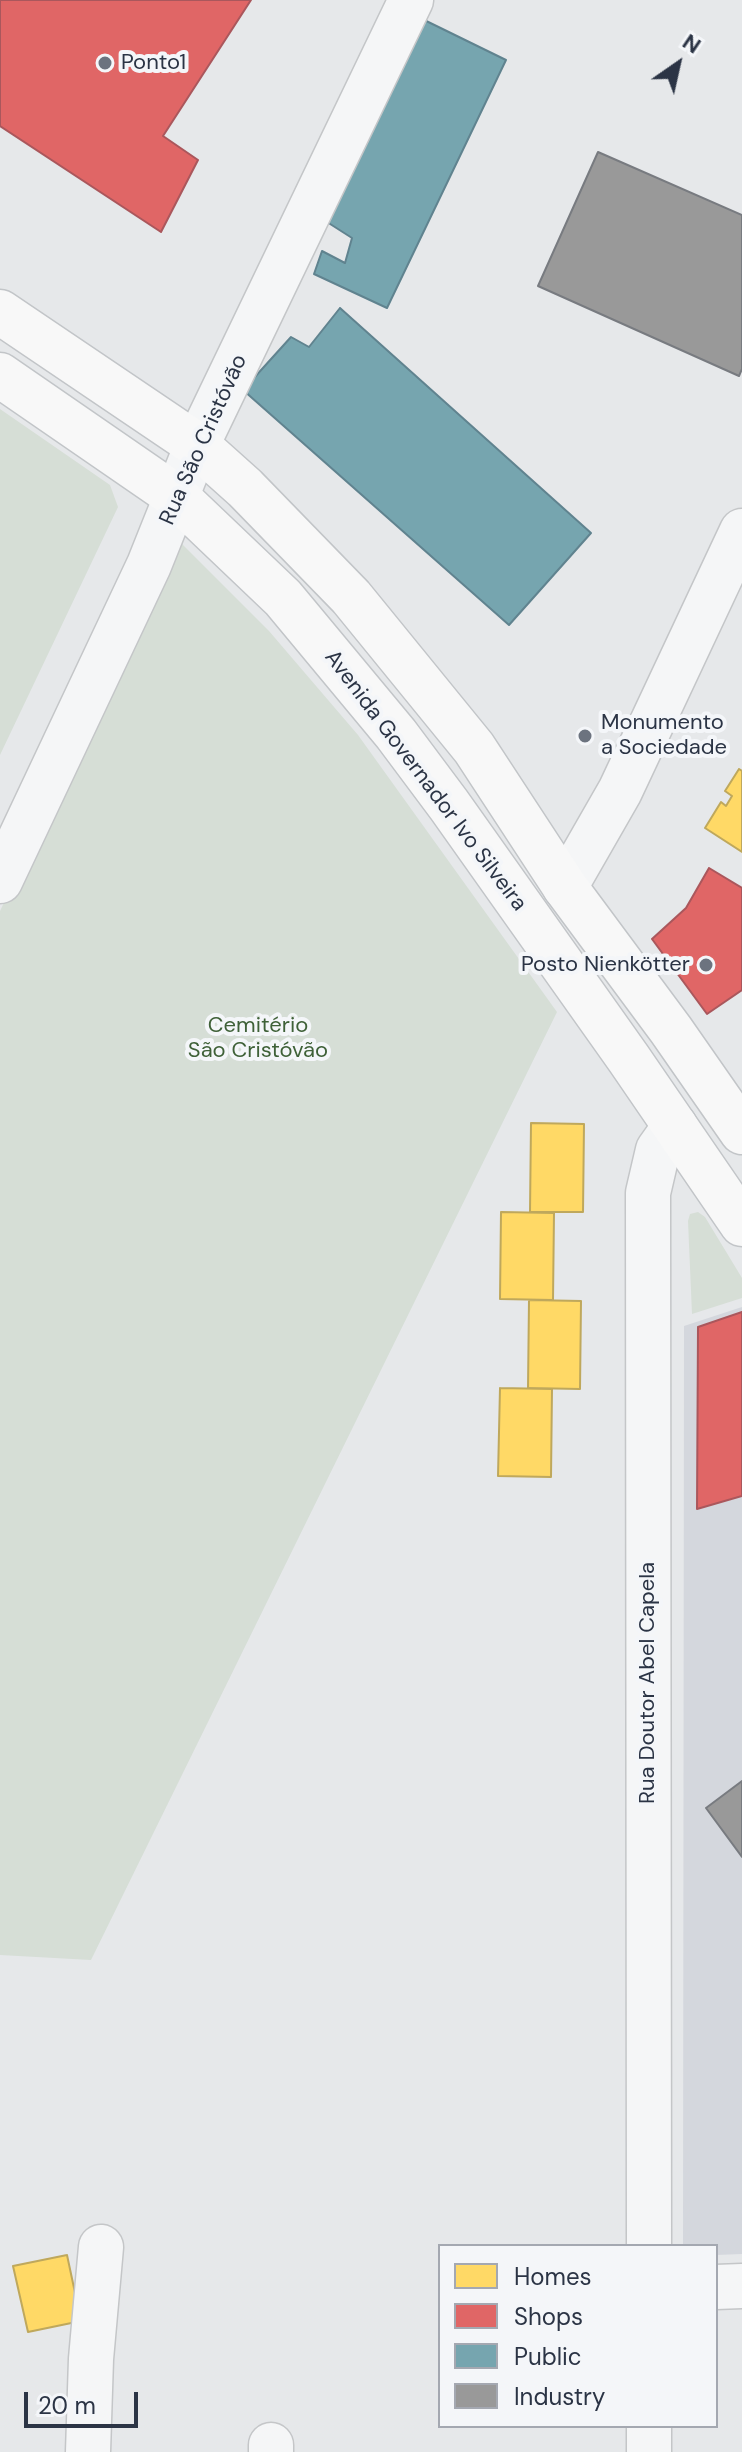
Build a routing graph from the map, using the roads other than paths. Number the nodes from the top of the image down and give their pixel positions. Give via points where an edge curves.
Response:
1 (411, 0) edge
2 (0, 312) edge
3 (0, 375) edge
4 (102, 378) junction
5 (72, 424) junction
6 (197, 445) junction
7 (177, 497) junction
8 (742, 531) edge
9 (0, 881) edge
10 (565, 887) junction
11 (730, 1115) edge
12 (675, 1126) junction
13 (742, 1224) edge
14 (649, 2244) edge
15 (101, 2247) dead end
16 (742, 2286) edge
17 (718, 2287) edge
18 (649, 2428) edge
19 (88, 2452) edge
20 (649, 2452) edge

1 - 6 street, Rua São Cristóvão
2 - 4 main road
3 - 5 main road, Avenida Governador Ivo Silveira
4 - 5 main road via 102,411 89,421
4 - 6 main road
5 - 7 main road, Avenida Governador Ivo Silveira
6 - 7 street, Rua São Cristóvão
6 - 10 main road via 301,543 404,660 474,748
7 - 9 street, Rua São Cristóvão
7 - 12 main road, Avenida Governador Ivo Silveira via 283,598 396,734
8 - 10 street via 620,791
10 - 11 main road
11 - 12 main road
12 - 13 main road, Avenida Governador Ivo Silveira
12 - 14 street, Rua Doutor Abel Capela via 658,1150 648,1193
15 - 19 street
16 - 17 street
18 - 20 street

